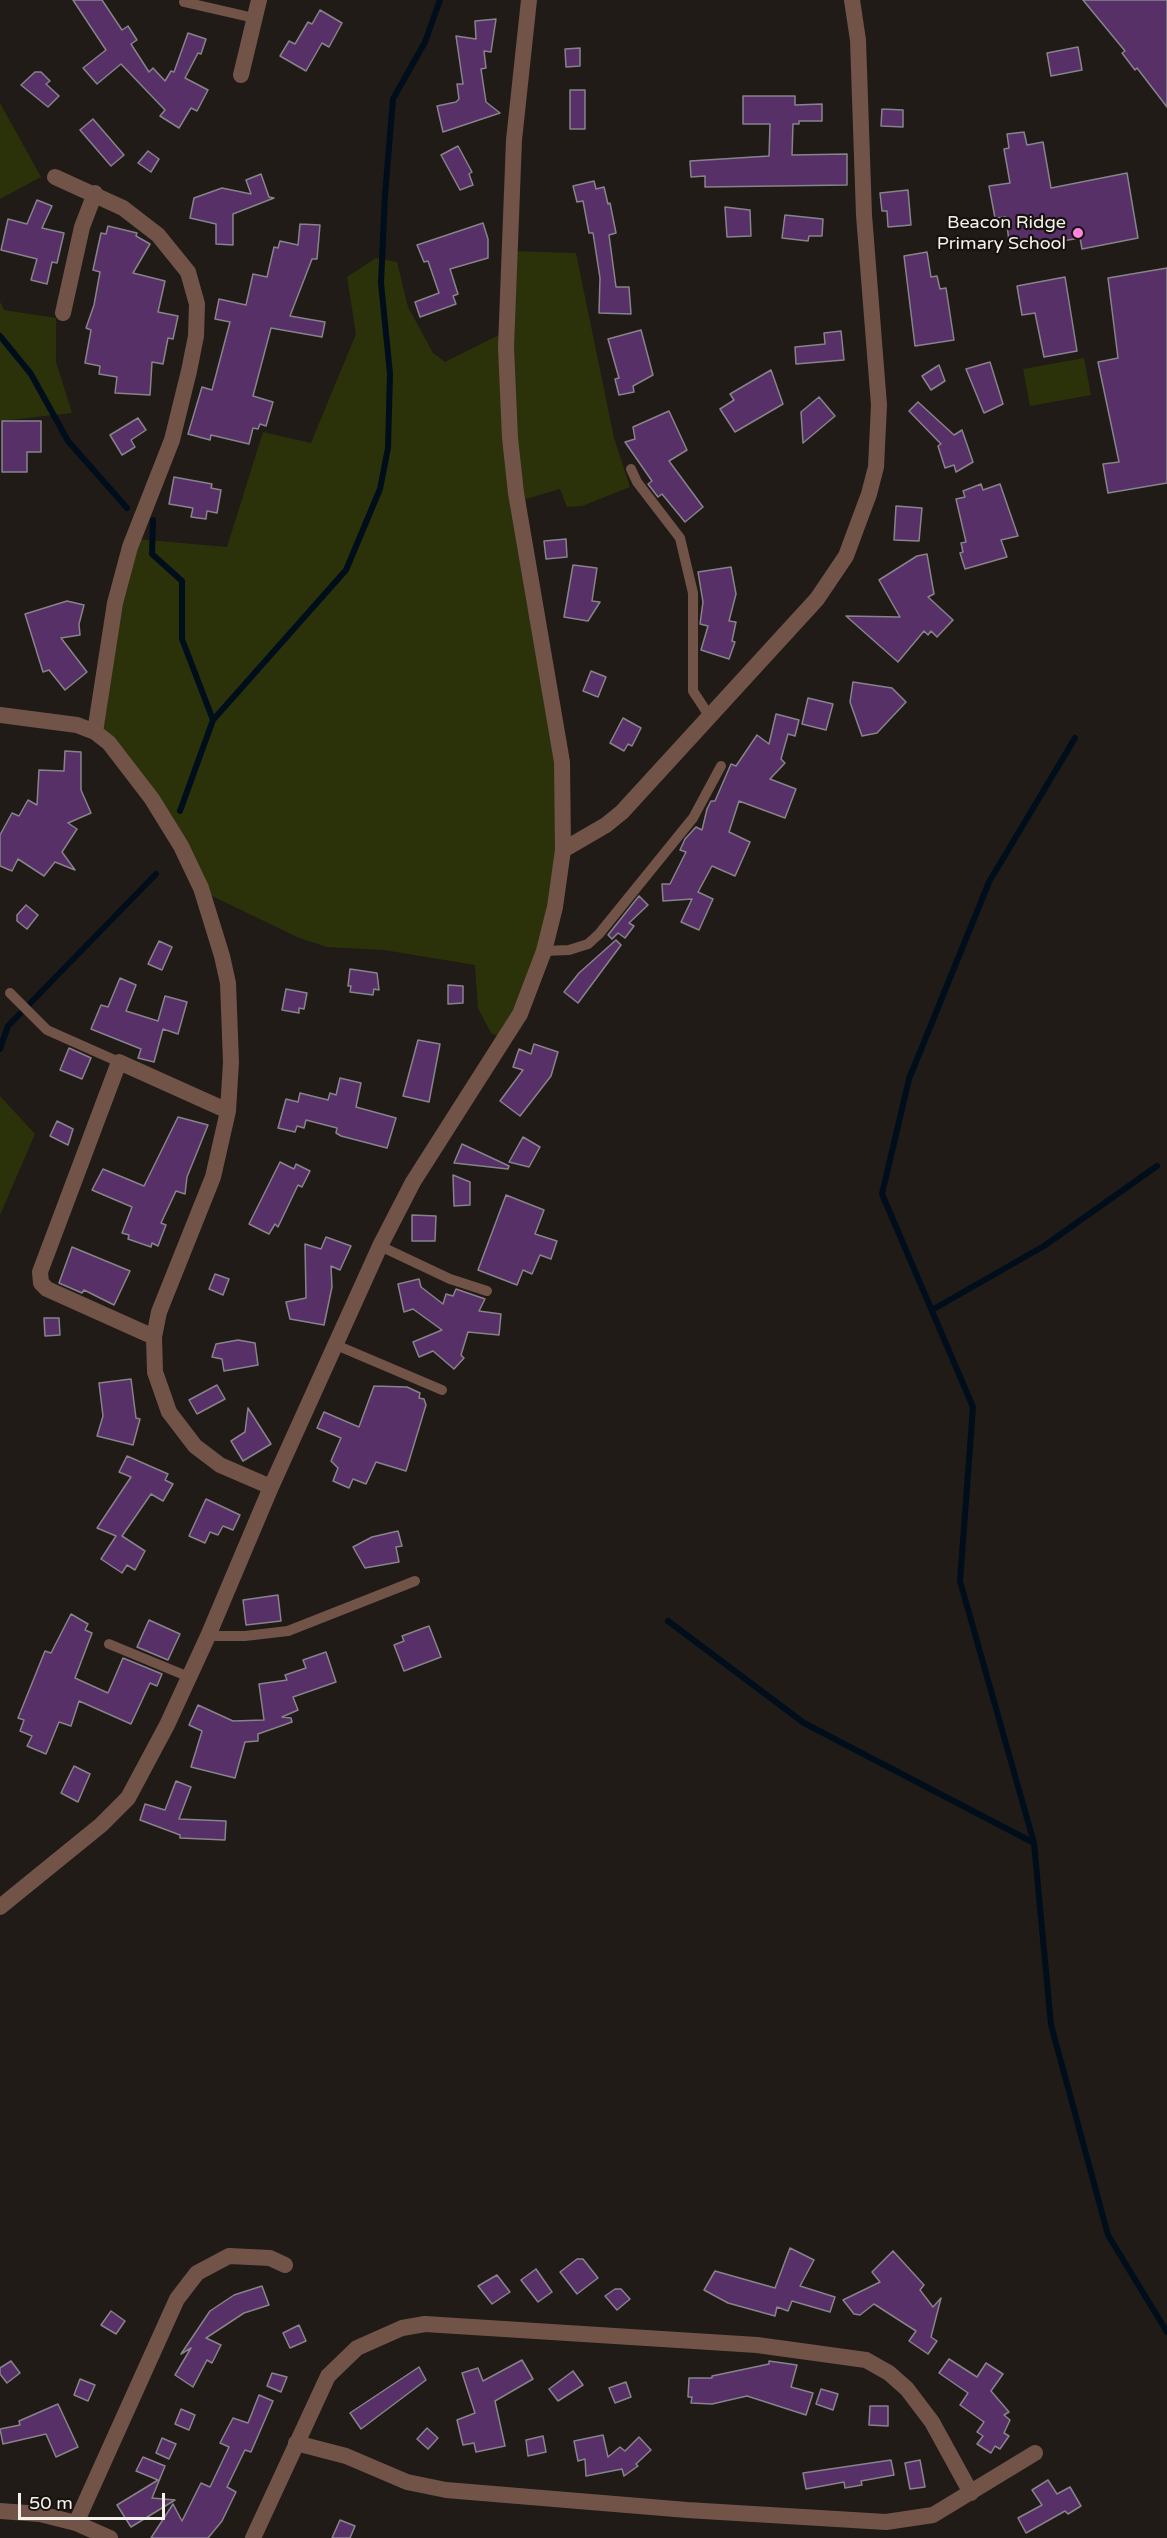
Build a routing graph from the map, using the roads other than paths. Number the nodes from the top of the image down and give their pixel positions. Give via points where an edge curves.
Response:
1 (259, 0) edge
2 (529, 0) edge
3 (852, 0) edge
4 (184, 2) dead end
5 (254, 18) junction
6 (241, 75) dead end
7 (55, 177) dead end
8 (95, 193) junction
9 (63, 313) dead end
10 (631, 469) dead end
11 (0, 715) edge
12 (710, 717) junction
13 (95, 732) junction
14 (721, 766) dead end
15 (563, 850) junction
16 (544, 951) junction
17 (10, 993) dead end
18 (119, 1062) junction
19 (228, 1111) junction
20 (380, 1246) junction
21 (487, 1291) dead end
22 (154, 1337) junction
23 (336, 1345) junction
24 (442, 1390) dead end
25 (271, 1487) junction
26 (415, 1581) dead end
27 (208, 1636) junction
28 (109, 1644) dead end
29 (189, 1677) junction
30 (0, 1907) edge
31 (285, 2265) dead end
32 (296, 2443) junction
33 (1035, 2453) dead end
34 (971, 2493) junction
35 (0, 2511) edge
36 (76, 2523) junction
37 (110, 2538) edge
38 (253, 2538) edge

1 - 5 street
2 - 15 street via 514,140 506,358 516,493 562,762
3 - 12 street via 858,40 864,215 879,405 876,467 846,556 832,578
4 - 5 lane
5 - 6 street
7 - 8 street
8 - 9 street via 82,228
8 - 13 street via 142,221 172,249 195,290 198,319 172,440 122,573
10 - 12 lane via 680,538 693,593 693,691
11 - 13 street via 59,721
12 - 15 street via 622,812
13 - 19 street via 119,754 152,799 201,888 228,983
14 - 16 lane via 693,818 599,934 588,944 569,950
15 - 16 street
16 - 20 street via 520,1014 412,1182
17 - 18 lane via 56,1035
18 - 19 street
18 - 22 street via 40,1279 47,1289
19 - 22 street via 213,1177 159,1312
20 - 21 lane via 450,1279
20 - 23 street
22 - 25 street via 157,1385 183,1433 220,1465
23 - 24 lane
23 - 25 street
25 - 27 street
26 - 27 lane via 288,1631
27 - 29 street
28 - 29 lane
29 - 30 street via 128,1798 101,1825
31 - 36 street via 270,2258 229,2256 197,2273 177,2299
32 - 34 street via 346,2456 425,2487 495,2496 902,2522 933,2515
32 - 34 street via 320,2391 339,2363 357,2348 402,2328 449,2324 757,2345 850,2356 890,2373 927,2415
32 - 38 street
33 - 34 street
35 - 36 street via 40,2514
36 - 37 street

